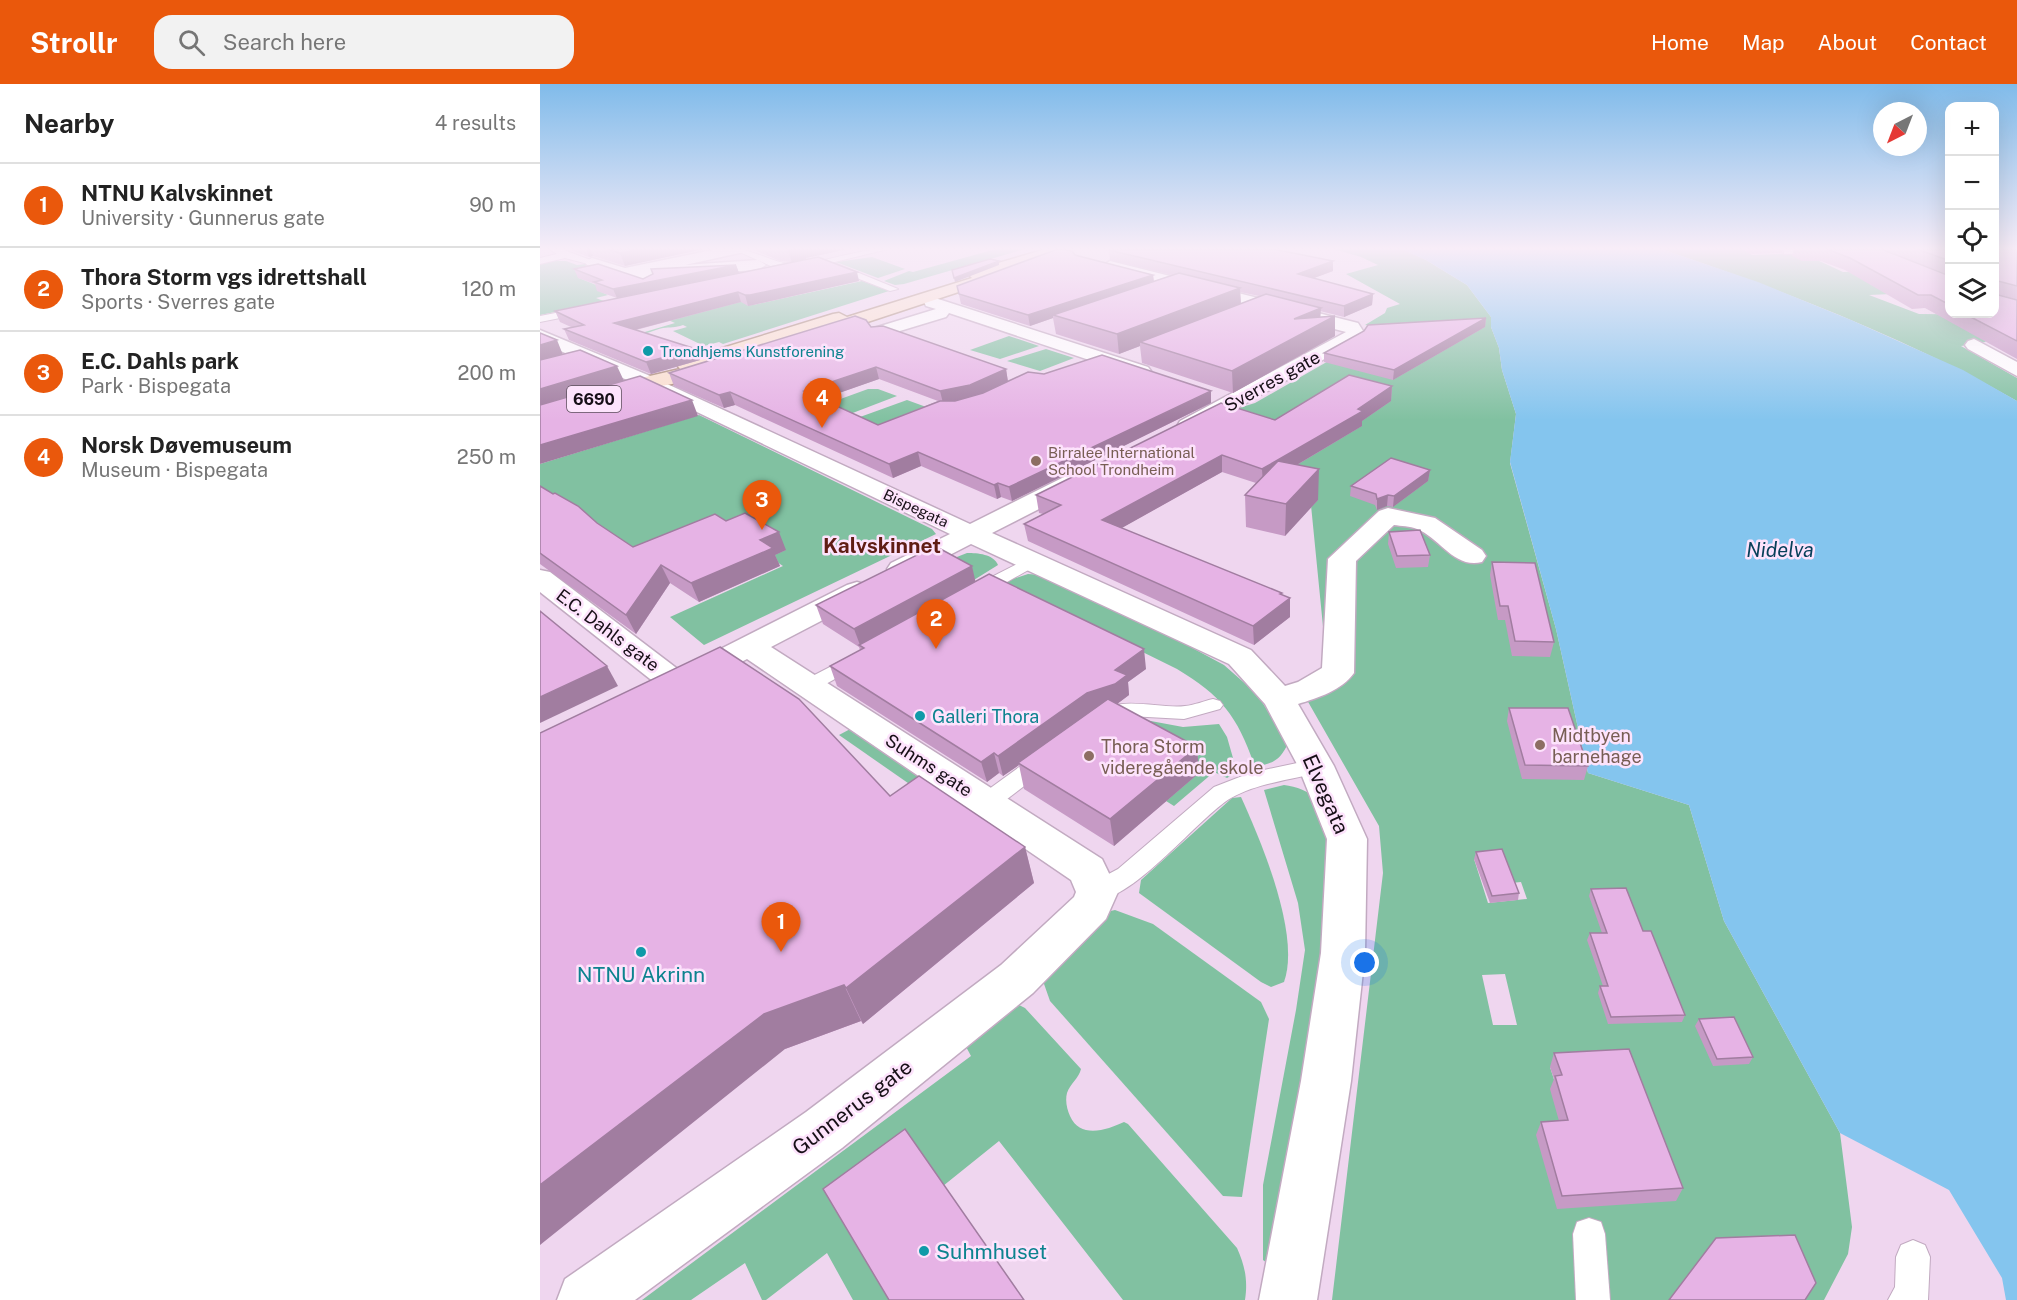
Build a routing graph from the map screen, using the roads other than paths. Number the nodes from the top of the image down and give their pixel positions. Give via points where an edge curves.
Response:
1 (903, 306) edge
2 (1262, 306) edge
3 (1267, 306) edge
4 (595, 308) edge
5 (1233, 317) edge
6 (540, 319) edge
7 (1054, 327) edge
8 (880, 332) edge
9 (1031, 334) junction
10 (540, 335) edge
11 (2006, 344) edge
12 (1139, 355) edge
13 (590, 356) junction
14 (1118, 363) junction
15 (559, 364) edge
16 (2017, 370) edge
17 (1161, 377) edge
18 (648, 382) junction
19 (1214, 395) edge
20 (1235, 402) junction
21 (540, 416) edge
22 (1164, 437) edge
23 (1092, 473) edge
24 (971, 533) junction
25 (1472, 556) dead end
26 (1033, 561) junction
27 (540, 578) edge
28 (962, 600) edge
29 (750, 647) junction
30 (875, 649) edge
31 (676, 682) junction
32 (808, 686) junction
33 (645, 698) edge
34 (1279, 699) junction
35 (1213, 705) dead end
36 (1089, 727) edge
37 (1061, 748) edge
38 (1316, 766) junction
39 (986, 803) junction
40 (1097, 892) junction
41 (1589, 1234) dead end
42 (1913, 1257) dead end
43 (586, 1300) edge
44 (1288, 1300) edge
45 (1593, 1300) edge
46 (1905, 1300) edge

1 - 18 main road, 6690
2 - 5 street
3 - 20 street, Sverres gate via 1352,327 1356,333
4 - 6 lane
7 - 9 street
8 - 9 street via 913,325 936,308
9 - 14 street
10 - 13 street, Bispegata
11 - 16 street via 1974,345
12 - 14 street
13 - 15 street
13 - 18 street, Bispegata
14 - 17 street
18 - 21 main road, 6690
18 - 24 street, Bispegata
19 - 20 street
20 - 22 street, Sverres gate
23 - 24 street
24 - 26 street, Bispegata
24 - 29 street
25 - 34 street via 1426,523 1388,516 1342,559 1338,673 1310,689
26 - 28 lane
26 - 34 street, Bispegata via 1240,657
27 - 31 street, E.C. Dahls gate
29 - 31 street
29 - 32 street, Suhms gate
30 - 32 lane
31 - 33 street
32 - 39 street, Suhms gate
34 - 38 street, Elvegata
35 - 36 lane via 1184,713 1127,709
37 - 39 lane
38 - 40 lane via 1250,781 1222,793 1127,876
38 - 44 street, Elvegata via 1347,839 1342,953 1326,1081
39 - 40 street, Suhms gate via 1088,870
40 - 43 street, Gunnerus gate via 1091,907 1017,979 824,1130
41 - 45 lane
42 - 46 lane via 1912,1297

